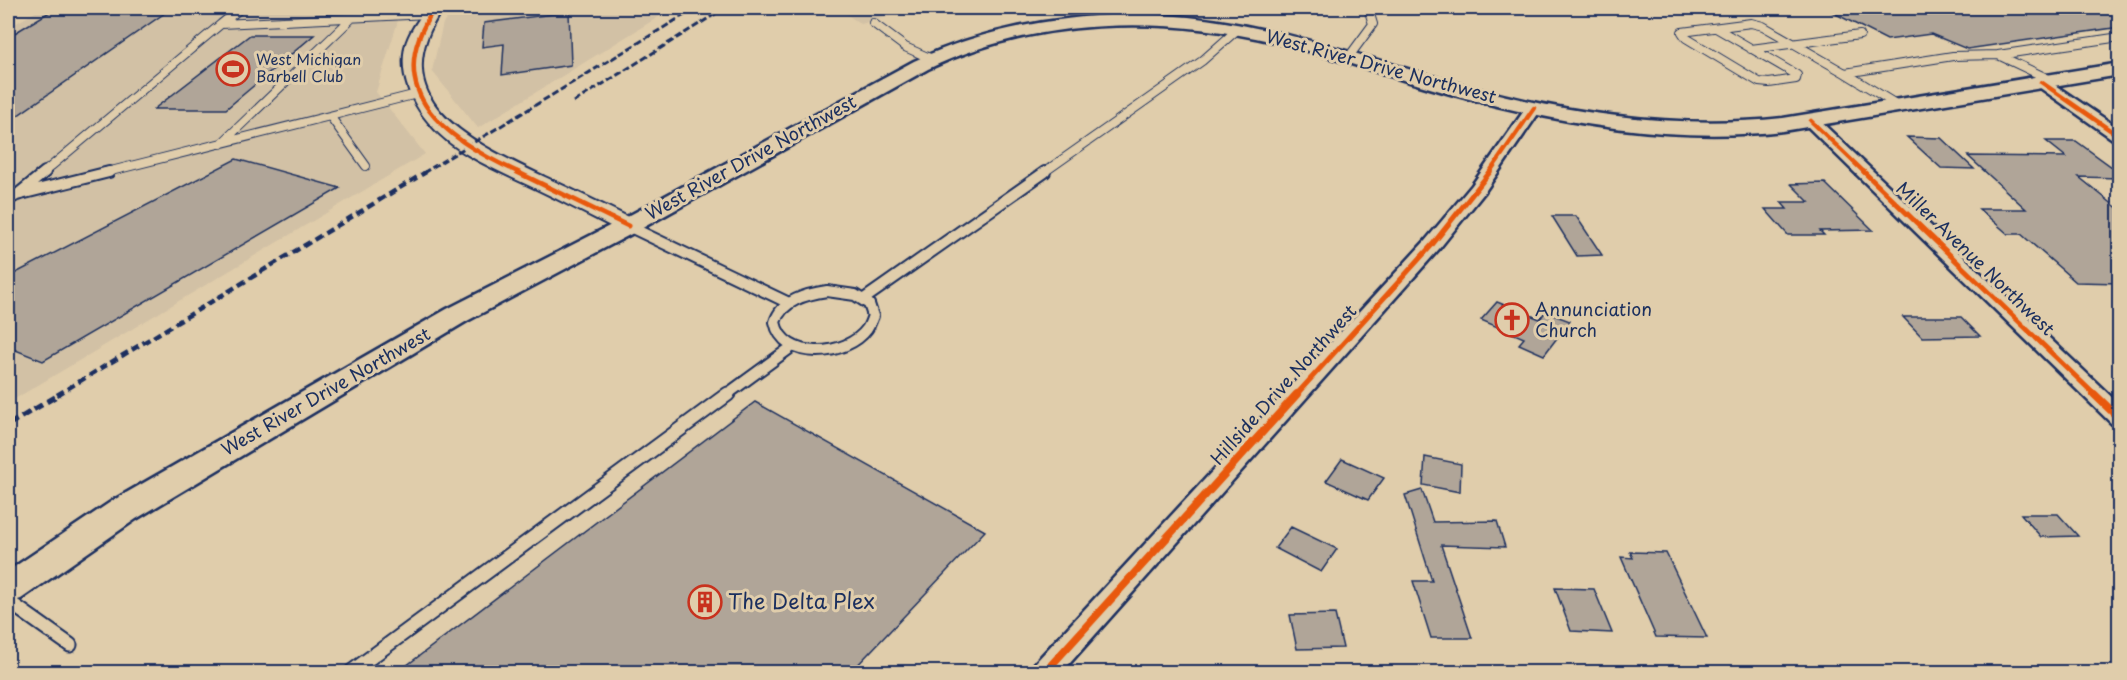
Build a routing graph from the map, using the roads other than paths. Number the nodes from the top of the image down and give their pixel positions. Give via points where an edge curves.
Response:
1 (241, 8) edge
2 (1368, 8) edge
3 (432, 11) edge
4 (352, 18) junction
5 (873, 23) dead end
6 (221, 24) junction
7 (1716, 28) junction
8 (1238, 29) junction
9 (1860, 35) dead end
10 (2120, 37) edge
11 (1793, 43) junction
12 (1752, 49) junction
13 (1998, 55) junction
14 (1348, 58) junction
15 (932, 59) junction
16 (2120, 69) edge
17 (1845, 73) junction
18 (2046, 81) junction
19 (417, 94) junction
20 (1899, 106) junction
21 (1534, 108) junction
22 (330, 116) junction
23 (1810, 120) junction
24 (2120, 137) edge
25 (221, 144) junction
26 (366, 166) dead end
27 (17, 195) junction
28 (8, 200) edge
29 (628, 226) junction
30 (864, 299) junction
31 (789, 303) junction
32 (793, 346) junction
33 (2120, 419) edge
34 (8, 589) edge
35 (8, 601) edge
36 (70, 645) dead end
37 (1054, 671) edge
38 (351, 672) edge

1 - 6 lane
2 - 14 lane via 1373,24
3 - 4 lane
3 - 19 street via 411,49
4 - 6 lane
4 - 25 lane
5 - 15 lane via 905,47
6 - 27 lane
7 - 11 lane via 1751,23
7 - 12 lane
7 - 12 lane via 1682,32 1759,82 1796,79 1797,75
8 - 14 main road, West River Drive Northwest
8 - 15 main road, West River Drive Northwest via 1182,21 1087,21 984,39
8 - 30 lane via 1202,61
9 - 11 lane
10 - 13 lane
11 - 12 lane
11 - 17 lane
13 - 17 lane via 1953,56
13 - 18 lane
14 - 21 main road, West River Drive Northwest
15 - 29 main road, West River Drive Northwest
16 - 18 main road
17 - 20 lane
18 - 20 main road
18 - 24 street
19 - 22 lane
19 - 29 street via 430,112 467,146
20 - 23 main road
21 - 23 main road via 1686,129 1765,128
21 - 37 street, Hillside Drive Northwest via 1478,189 1432,244
22 - 25 lane
22 - 26 lane
23 - 33 street, Miller Avenue Northwest
25 - 27 lane
27 - 28 lane
29 - 31 lane
29 - 34 main road, West River Drive Northwest via 416,339 124,510
30 - 31 lane via 827,291
30 - 32 lane via 874,314 873,323 859,339 819,350
31 - 32 lane via 776,318 775,327
32 - 38 lane
35 - 36 lane

